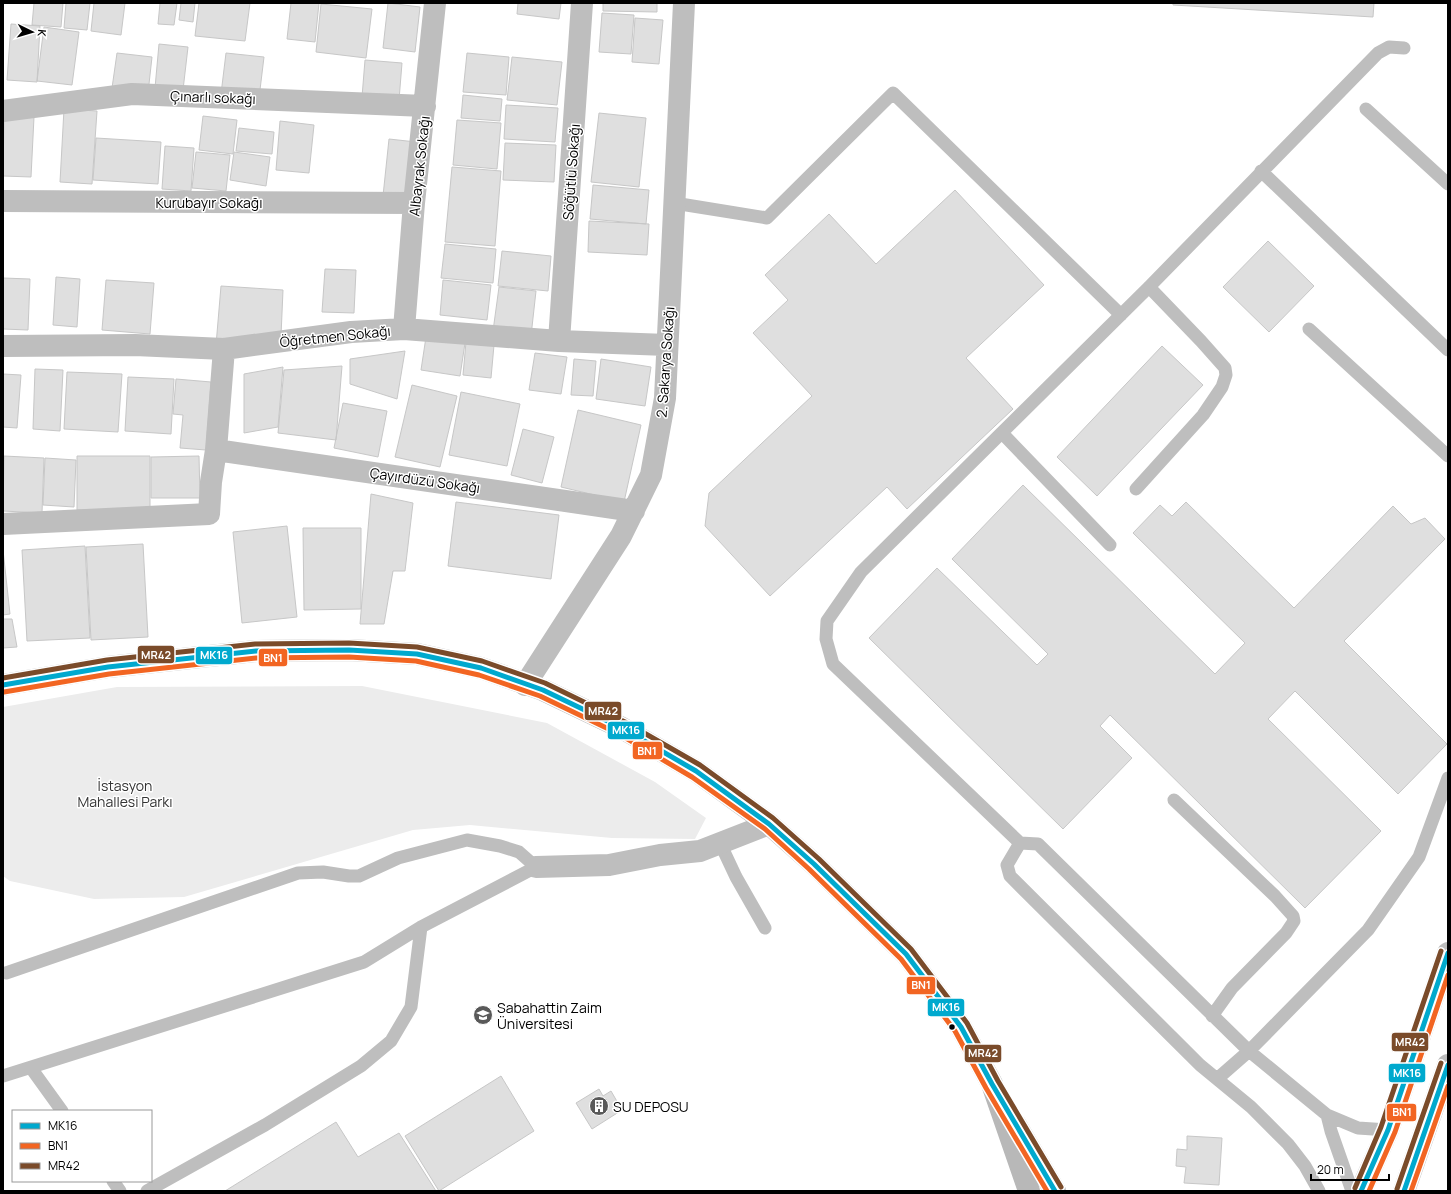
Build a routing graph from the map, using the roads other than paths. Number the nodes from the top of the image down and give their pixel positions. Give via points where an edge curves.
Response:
1 (436, 3) edge
2 (582, 3) edge
3 (684, 3) edge
4 (1404, 48) dead end
5 (425, 106) junction
6 (1366, 109) dead end
7 (3, 111) edge
8 (1262, 171) junction
9 (1448, 184) edge
10 (3, 201) edge
11 (414, 203) junction
12 (674, 203) junction
13 (1149, 287) junction
14 (1121, 315) junction
15 (404, 329) junction
16 (1309, 329) dead end
17 (559, 341) junction
18 (667, 345) junction
19 (3, 346) edge
20 (224, 349) junction
21 (1448, 350) edge
22 (1002, 433) junction
23 (216, 450) junction
24 (1448, 456) edge
25 (1136, 489) dead end
26 (634, 511) junction
27 (3, 524) edge
28 (1110, 546) dead end
29 (525, 684) junction
30 (3, 685) edge
31 (1448, 778) edge
32 (1174, 800) dead end
33 (769, 824) junction
34 (720, 843) junction
35 (1020, 843) junction
36 (536, 866) junction
37 (421, 927) junction
38 (765, 928) dead end
39 (1448, 953) edge
40 (6, 973) dead end
41 (1212, 1016) junction
42 (1249, 1051) junction
43 (1448, 1065) edge
44 (31, 1068) junction
45 (3, 1076) edge
46 (1217, 1079) junction
47 (992, 1084) junction
48 (61, 1110) edge
49 (1327, 1116) junction
50 (1388, 1130) junction
51 (114, 1182) edge
52 (120, 1191) edge
53 (147, 1191) edge
54 (1029, 1191) edge
55 (1055, 1191) edge
56 (1319, 1191) edge
57 (1352, 1191) edge
58 (1360, 1191) edge
59 (1404, 1191) edge

1 - 5 street, Albayrak Sokağı
2 - 17 street, Söğütlü Sokağı
3 - 12 street, 2. Sakarya Sokağı
4 - 8 lane via 1389,47 1378,53
5 - 7 street, Çınarlı sokağı via 132,94
5 - 11 street, Albayrak Sokağı
6 - 9 lane
8 - 13 lane
8 - 21 lane
10 - 11 street, Kurubayır Sokağı
11 - 15 street, Albayrak Sokağı
12 - 14 lane via 767,218 893,93
12 - 18 street, 2. Sakarya Sokağı
13 - 14 lane
13 - 25 lane via 1225,368 1226,375 1222,387 1203,415
14 - 22 lane
15 - 17 street, Öğretmen Sokağı
15 - 20 street, Öğretmen Sokağı via 351,332
16 - 24 lane
17 - 18 street, Öğretmen Sokağı
18 - 26 street, 2. Sakarya Sokağı via 665,398 651,475
19 - 20 street, Öğretmen Sokağı via 135,345
20 - 23 street
22 - 28 lane
22 - 35 lane via 861,572 827,621 826,639 833,664
23 - 26 street, Çayırdüzü Sokağı
23 - 27 street via 209,514
26 - 29 street, 2. Sakarya Sokağı via 621,536
29 - 30 main road via 481,668 417,654 349,650 256,651 108,667
29 - 33 main road via 622,728 696,771
31 - 42 lane via 1419,858 1368,930
32 - 41 lane via 1276,896 1293,916 1294,921 1286,934 1232,988
33 - 34 street
33 - 47 main road via 906,954 960,1027
34 - 36 street via 700,851 660,855 609,865
34 - 38 lane
35 - 41 lane via 1038,844
35 - 46 lane via 1007,865 1010,876 1147,1014
36 - 37 lane
36 - 40 lane via 519,852 467,840 398,858 360,876 322,872 298,873
37 - 44 lane via 364,962
37 - 53 lane via 411,1007 391,1041 361,1066 265,1125
39 - 50 street
41 - 42 lane
42 - 46 lane
42 - 49 lane
43 - 59 street
44 - 45 lane
44 - 48 lane
46 - 56 lane via 1251,1107 1288,1144 1305,1166
47 - 54 main road
47 - 55 main road
49 - 50 lane via 1358,1128
49 - 57 lane
50 - 58 street
51 - 52 lane

